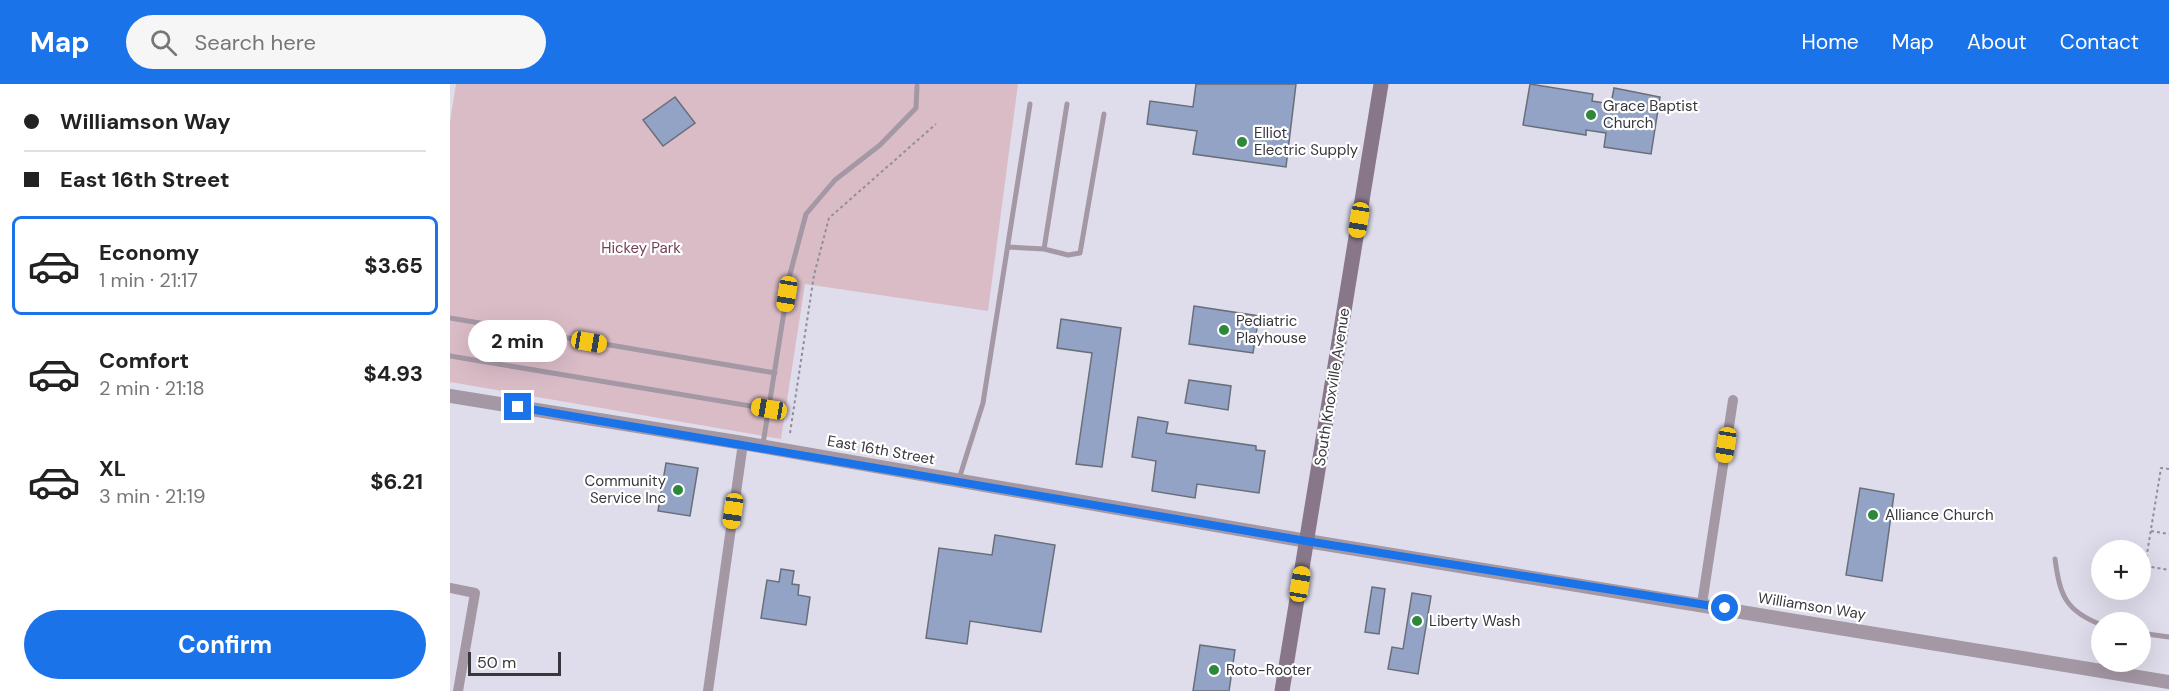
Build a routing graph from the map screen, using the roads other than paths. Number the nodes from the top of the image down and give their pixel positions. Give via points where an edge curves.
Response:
1 (1381, 84) edge
2 (917, 86) dead end
3 (1030, 104) dead end
4 (1067, 104) dead end
5 (1104, 114) dead end
6 (1009, 247) junction
7 (1044, 249) junction
8 (450, 318) edge
9 (450, 356) edge
10 (774, 373) junction
11 (450, 396) edge
12 (1732, 400) dead end
13 (769, 409) junction
14 (743, 443) junction
15 (763, 447) junction
16 (959, 481) junction
17 (1306, 541) junction
18 (2055, 559) dead end
19 (450, 588) edge
20 (1702, 604) junction
21 (2091, 621) edge
22 (2151, 635) edge
23 (2169, 637) edge
24 (2169, 682) edge
25 (2153, 685) edge
26 (458, 691) edge
27 (708, 691) edge
28 (1282, 691) edge

1 - 17 main road, South Knoxville Avenue
2 - 10 lane via 916,108 880,145 835,180 806,214 790,274
3 - 6 lane
4 - 7 lane
5 - 7 lane via 1080,253 1068,255
6 - 7 lane
6 - 16 lane via 983,403
8 - 10 lane
9 - 13 lane
10 - 13 lane
11 - 14 street, East 16th Street
12 - 20 street
13 - 15 lane
14 - 15 street, East 16th Street
14 - 27 street
15 - 16 street, East 16th Street
16 - 17 street, East 16th Street
17 - 20 street, Williamson Way
17 - 28 main road, South Knoxville Avenue
18 - 21 lane via 2059,591 2072,609
19 - 26 street via 475,593
20 - 25 street, Williamson Way
22 - 23 lane
24 - 25 street, Williamson Way

